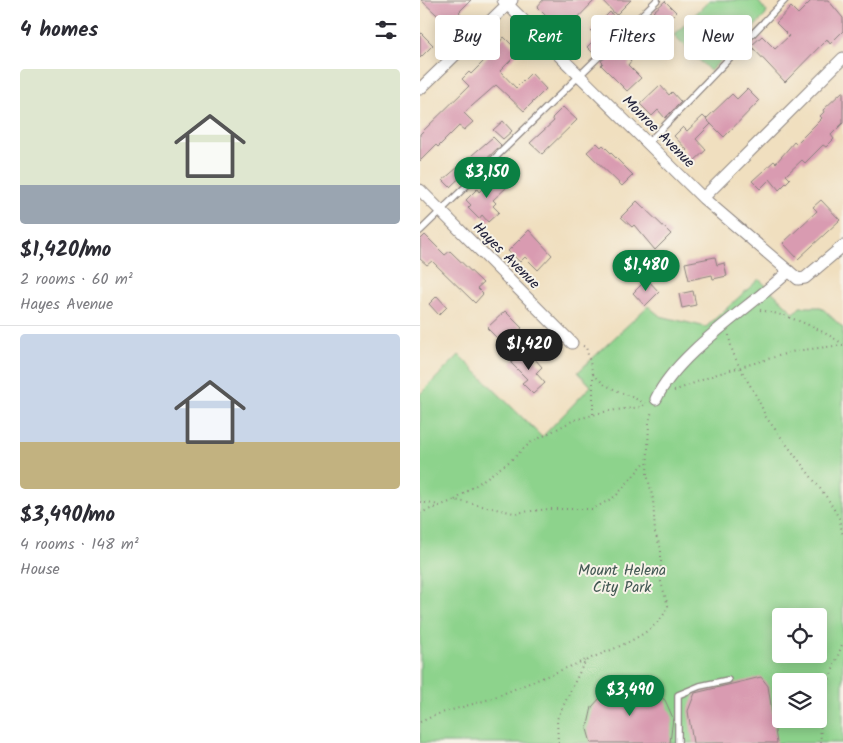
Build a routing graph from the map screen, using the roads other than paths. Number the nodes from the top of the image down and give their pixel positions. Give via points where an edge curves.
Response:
1 (657, 0) edge
2 (785, 0) edge
3 (508, 1) edge
4 (843, 58) edge
5 (579, 75) junction
6 (420, 89) edge
7 (648, 143) junction
8 (420, 190) edge
9 (703, 198) junction
10 (440, 211) junction
11 (420, 231) edge
12 (843, 246) edge
13 (793, 275) junction
14 (572, 343) road end
15 (651, 401) road end
16 (728, 680) dead end
17 (678, 743) edge

1 - 5 lane
2 - 7 lane
3 - 5 street, Monroe Avenue
3 - 6 street
4 - 9 street
5 - 7 street, Monroe Avenue
5 - 10 lane
7 - 9 street, Monroe Avenue
8 - 10 street, Hayes Avenue
9 - 13 street, Monroe Avenue
10 - 11 lane
10 - 14 street, Hayes Avenue
12 - 13 street via 805,278
13 - 15 street via 747,308 685,360
16 - 17 lane via 700,686 678,696

